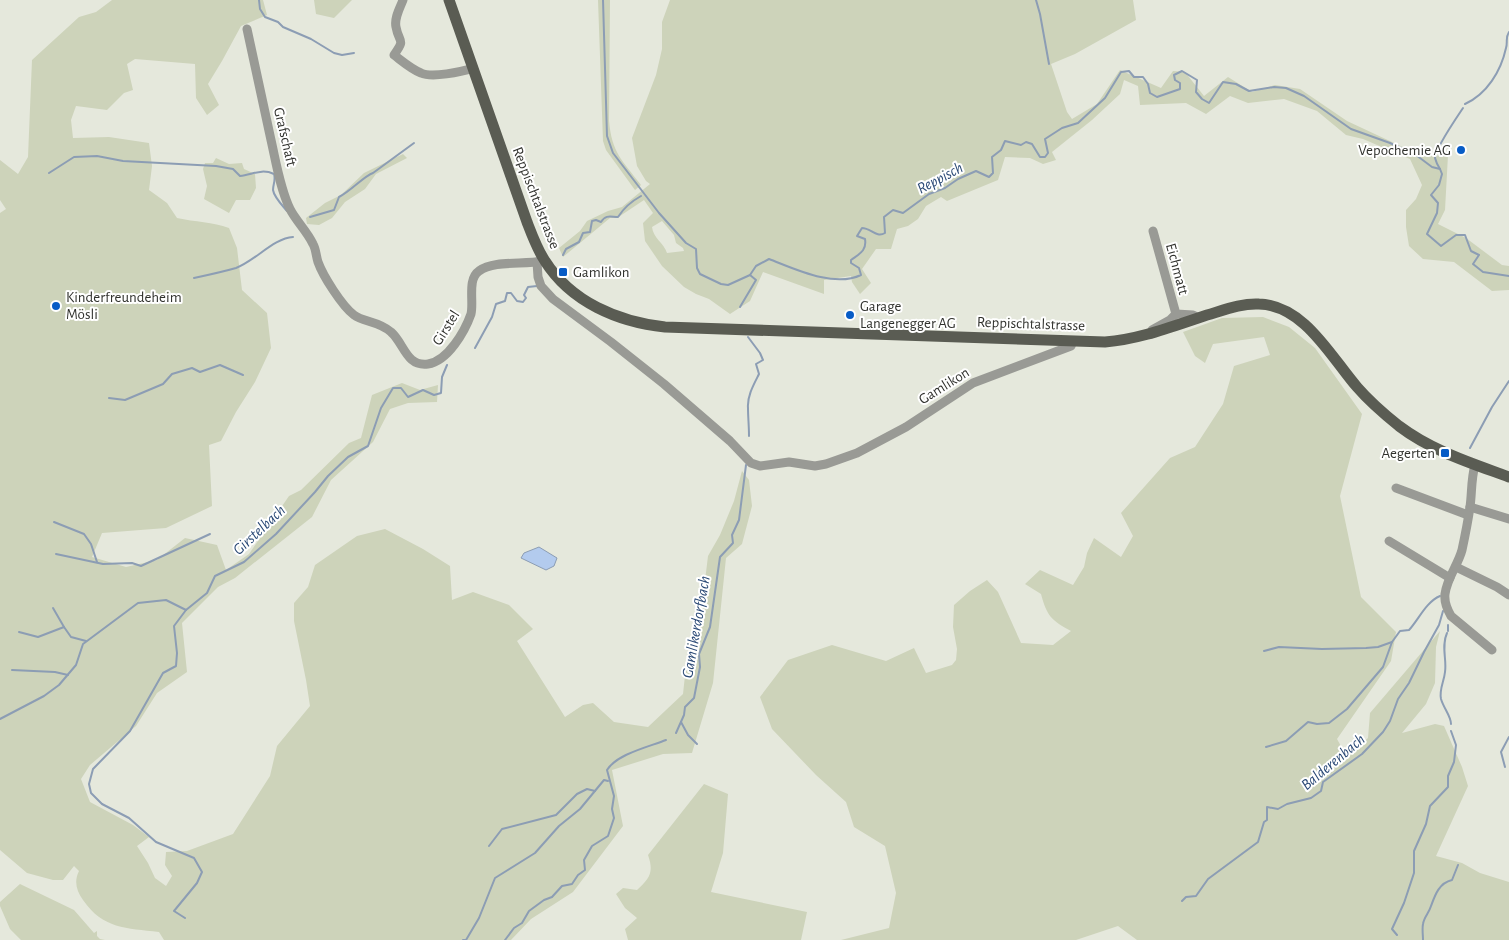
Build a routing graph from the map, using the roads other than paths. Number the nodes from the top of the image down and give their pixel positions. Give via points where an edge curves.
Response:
1 (403, 0) edge
2 (449, 0) edge
3 (247, 29) dead end
4 (473, 68) junction
5 (1153, 231) dead end
6 (313, 244) joint
7 (541, 262) junction
8 (1176, 314) junction
9 (1199, 318) junction
10 (1148, 335) junction
11 (1073, 341) junction
12 (1475, 465) junction
13 (1509, 477) edge
14 (1396, 488) dead end
15 (1469, 511) junction
16 (1509, 519) edge
17 (1389, 541) dead end
18 (1456, 567) junction
19 (1450, 578) junction
20 (1509, 595) edge
21 (1492, 650) dead end

1 - 4 street via 395,26 402,41 394,55 423,74
2 - 4 main road, Reppischtalstrasse
3 - 6 street, Grafschaft via 290,209
4 - 7 main road, Reppischtalstrasse
5 - 8 street, Eichmatt
6 - 7 street, Girstel via 325,278 354,314 391,332 407,357 416,363 428,364 443,358 460,336 471,313 474,278 478,271 494,266
7 - 11 main road, Reppischtalstrasse via 586,302 612,315 647,325
7 - 11 street, Gamlikon via 538,277 541,286 553,299 664,384 730,441 750,463 760,466 789,462 815,466 857,453 906,428 973,383 1071,346
8 - 9 street, Eichmatt
8 - 10 street, Eichmatt
9 - 10 main road, Reppischtalstrasse
9 - 12 main road, Reppischtalstrasse via 1230,308 1259,304 1290,313 1307,326 1368,399 1398,425 1436,449
10 - 11 main road, Reppischtalstrasse via 1118,341
12 - 13 main road, Reppischtalstrasse
12 - 15 street
14 - 15 street
15 - 16 street
15 - 18 street
17 - 19 street
18 - 19 street
18 - 20 street
19 - 21 street via 1444,596 1450,616

